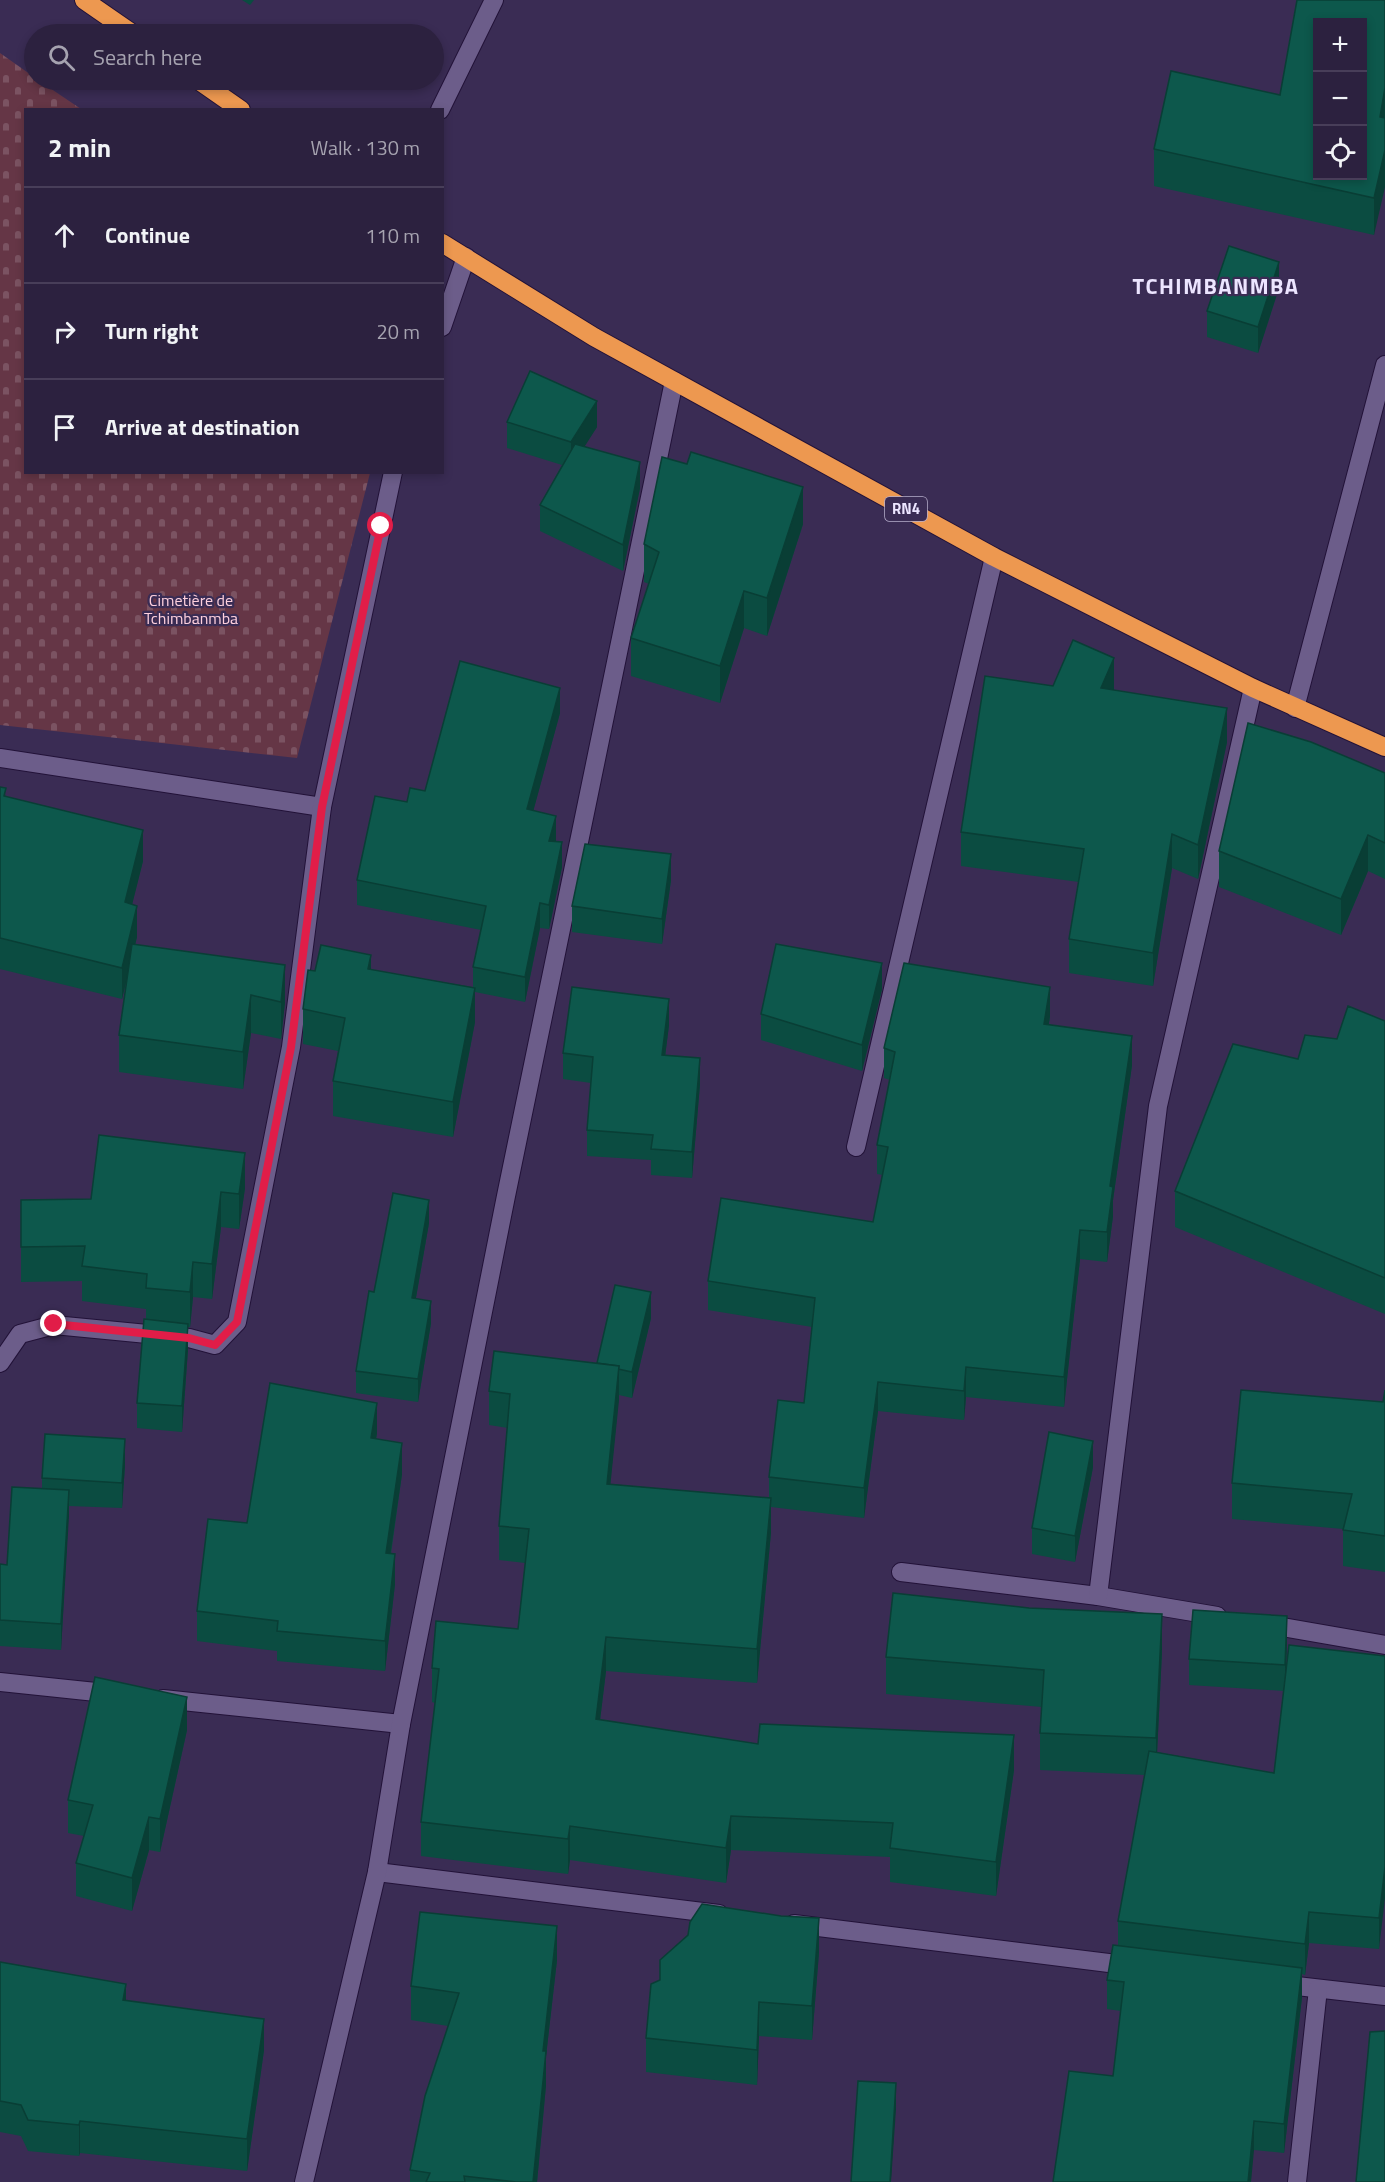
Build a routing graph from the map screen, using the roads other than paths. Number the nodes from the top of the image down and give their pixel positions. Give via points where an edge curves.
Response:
1 (84, 0) edge
2 (494, 0) edge
3 (119, 24) edge
4 (212, 90) edge
5 (238, 108) edge
6 (441, 108) edge
7 (444, 244) edge
8 (466, 257) junction
9 (444, 321) edge
10 (1385, 365) edge
11 (674, 381) junction
12 (393, 474) edge
13 (994, 557) junction
14 (1253, 688) junction
15 (1295, 708) junction
16 (1385, 747) edge
17 (0, 758) edge
18 (322, 807) junction
19 (856, 1147) dead end
20 (0, 1363) edge
21 (901, 1572) dead end
22 (1098, 1596) junction
23 (1385, 1645) edge
24 (0, 1682) edge
25 (401, 1724) junction
26 (377, 1872) junction
27 (734, 1916) edge
28 (782, 1922) edge
29 (1151, 1968) edge
30 (1258, 1982) edge
31 (1318, 1989) junction
32 (1385, 1996) edge
33 (304, 2182) edge
34 (1297, 2182) edge

1 - 3 highway
2 - 6 street
4 - 5 highway
7 - 8 highway, RN4
8 - 9 street
8 - 11 highway, RN4 via 594,337
10 - 15 street
11 - 13 highway, RN4
11 - 25 street
12 - 18 street
13 - 14 highway, RN4
13 - 19 street
14 - 15 highway, RN4
14 - 22 street via 1158,1106
15 - 16 highway, RN4
17 - 18 street
18 - 20 street via 291,1047 237,1322 215,1345 189,1338 54,1324 20,1334
21 - 22 street
22 - 23 street
24 - 25 street
25 - 26 street
26 - 27 street
26 - 33 street
28 - 29 street
30 - 31 street
31 - 32 street
31 - 34 street

